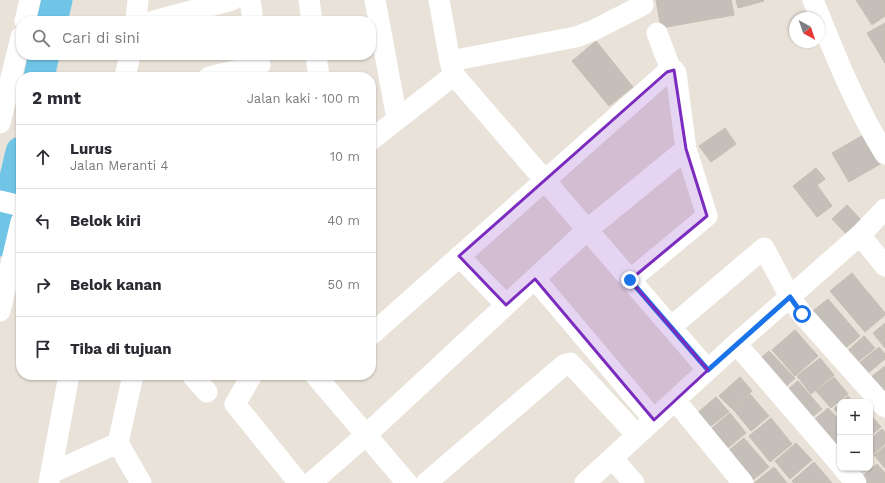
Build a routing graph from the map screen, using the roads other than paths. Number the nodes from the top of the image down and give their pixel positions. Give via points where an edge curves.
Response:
1 (30, 0) edge
2 (138, 0) edge
3 (232, 0) edge
4 (250, 0) edge
5 (309, 0) edge
6 (375, 0) edge
7 (439, 0) edge
8 (813, 0) edge
9 (643, 5) dead end
10 (26, 16) edge
11 (136, 16) edge
12 (173, 16) edge
13 (252, 16) edge
14 (311, 16) edge
15 (657, 33) dead end
16 (16, 57) edge
17 (129, 60) edge
18 (317, 60) edge
19 (260, 66) edge
20 (452, 68) junction
21 (671, 70) junction
22 (126, 72) edge
23 (232, 72) edge
24 (318, 72) edge
25 (397, 118) junction
26 (0, 123) edge
27 (376, 136) edge
28 (686, 150) junction
29 (885, 154) edge
30 (545, 180) junction
31 (0, 201) edge
32 (16, 209) edge
33 (885, 209) edge
34 (587, 230) junction
35 (16, 235) edge
36 (860, 235) junction
37 (460, 256) junction
38 (885, 266) edge
39 (535, 279) junction
40 (630, 280) junction
41 (790, 297) junction
42 (506, 305) junction
43 (0, 311) edge
44 (671, 327) junction
45 (376, 331) edge
46 (736, 344) junction
47 (708, 370) junction
48 (68, 380) edge
49 (132, 380) edge
50 (196, 380) edge
51 (249, 380) edge
52 (323, 380) edge
53 (207, 392) dead end
54 (675, 400) junction
55 (885, 407) edge
56 (654, 420) junction
57 (366, 435) junction
58 (637, 436) junction
59 (118, 443) junction
60 (612, 458) junction
61 (837, 460) edge
62 (846, 471) edge
63 (50, 478) edge
64 (141, 483) edge
65 (299, 483) edge
66 (311, 483) edge
67 (407, 483) edge
68 (426, 483) edge
69 (585, 483) edge
70 (634, 483) edge
71 (743, 483) edge
72 (856, 483) edge

1 - 10 street
2 - 11 street
3 - 12 street
4 - 13 street
5 - 14 street
6 - 25 street
7 - 20 street
8 - 29 street via 865,118
9 - 20 street via 576,37
15 - 21 street
16 - 26 street
17 - 22 street
18 - 24 street
19 - 23 street
20 - 25 street
20 - 30 street
21 - 28 street via 676,73
21 - 30 street
25 - 27 street
28 - 34 street
28 - 40 street via 706,216
30 - 34 street
30 - 37 street
31 - 32 street
33 - 36 street
34 - 39 street
34 - 40 street
35 - 43 street
36 - 38 street
36 - 41 street
37 - 42 street
37 - 45 street
39 - 42 street
39 - 56 street
40 - 44 street
41 - 44 street via 764,248
41 - 46 street
41 - 55 street via 807,320
42 - 57 street
44 - 47 street
46 - 47 street
46 - 61 street
47 - 54 street
48 - 63 street
49 - 59 street
50 - 53 street
51 - 65 street via 235,404
52 - 57 street
54 - 56 street
54 - 71 street
56 - 58 street
57 - 66 street
57 - 67 street
58 - 60 street
58 - 68 street via 570,363 564,365
59 - 63 street
59 - 64 street
60 - 69 street
60 - 70 street
62 - 72 street

